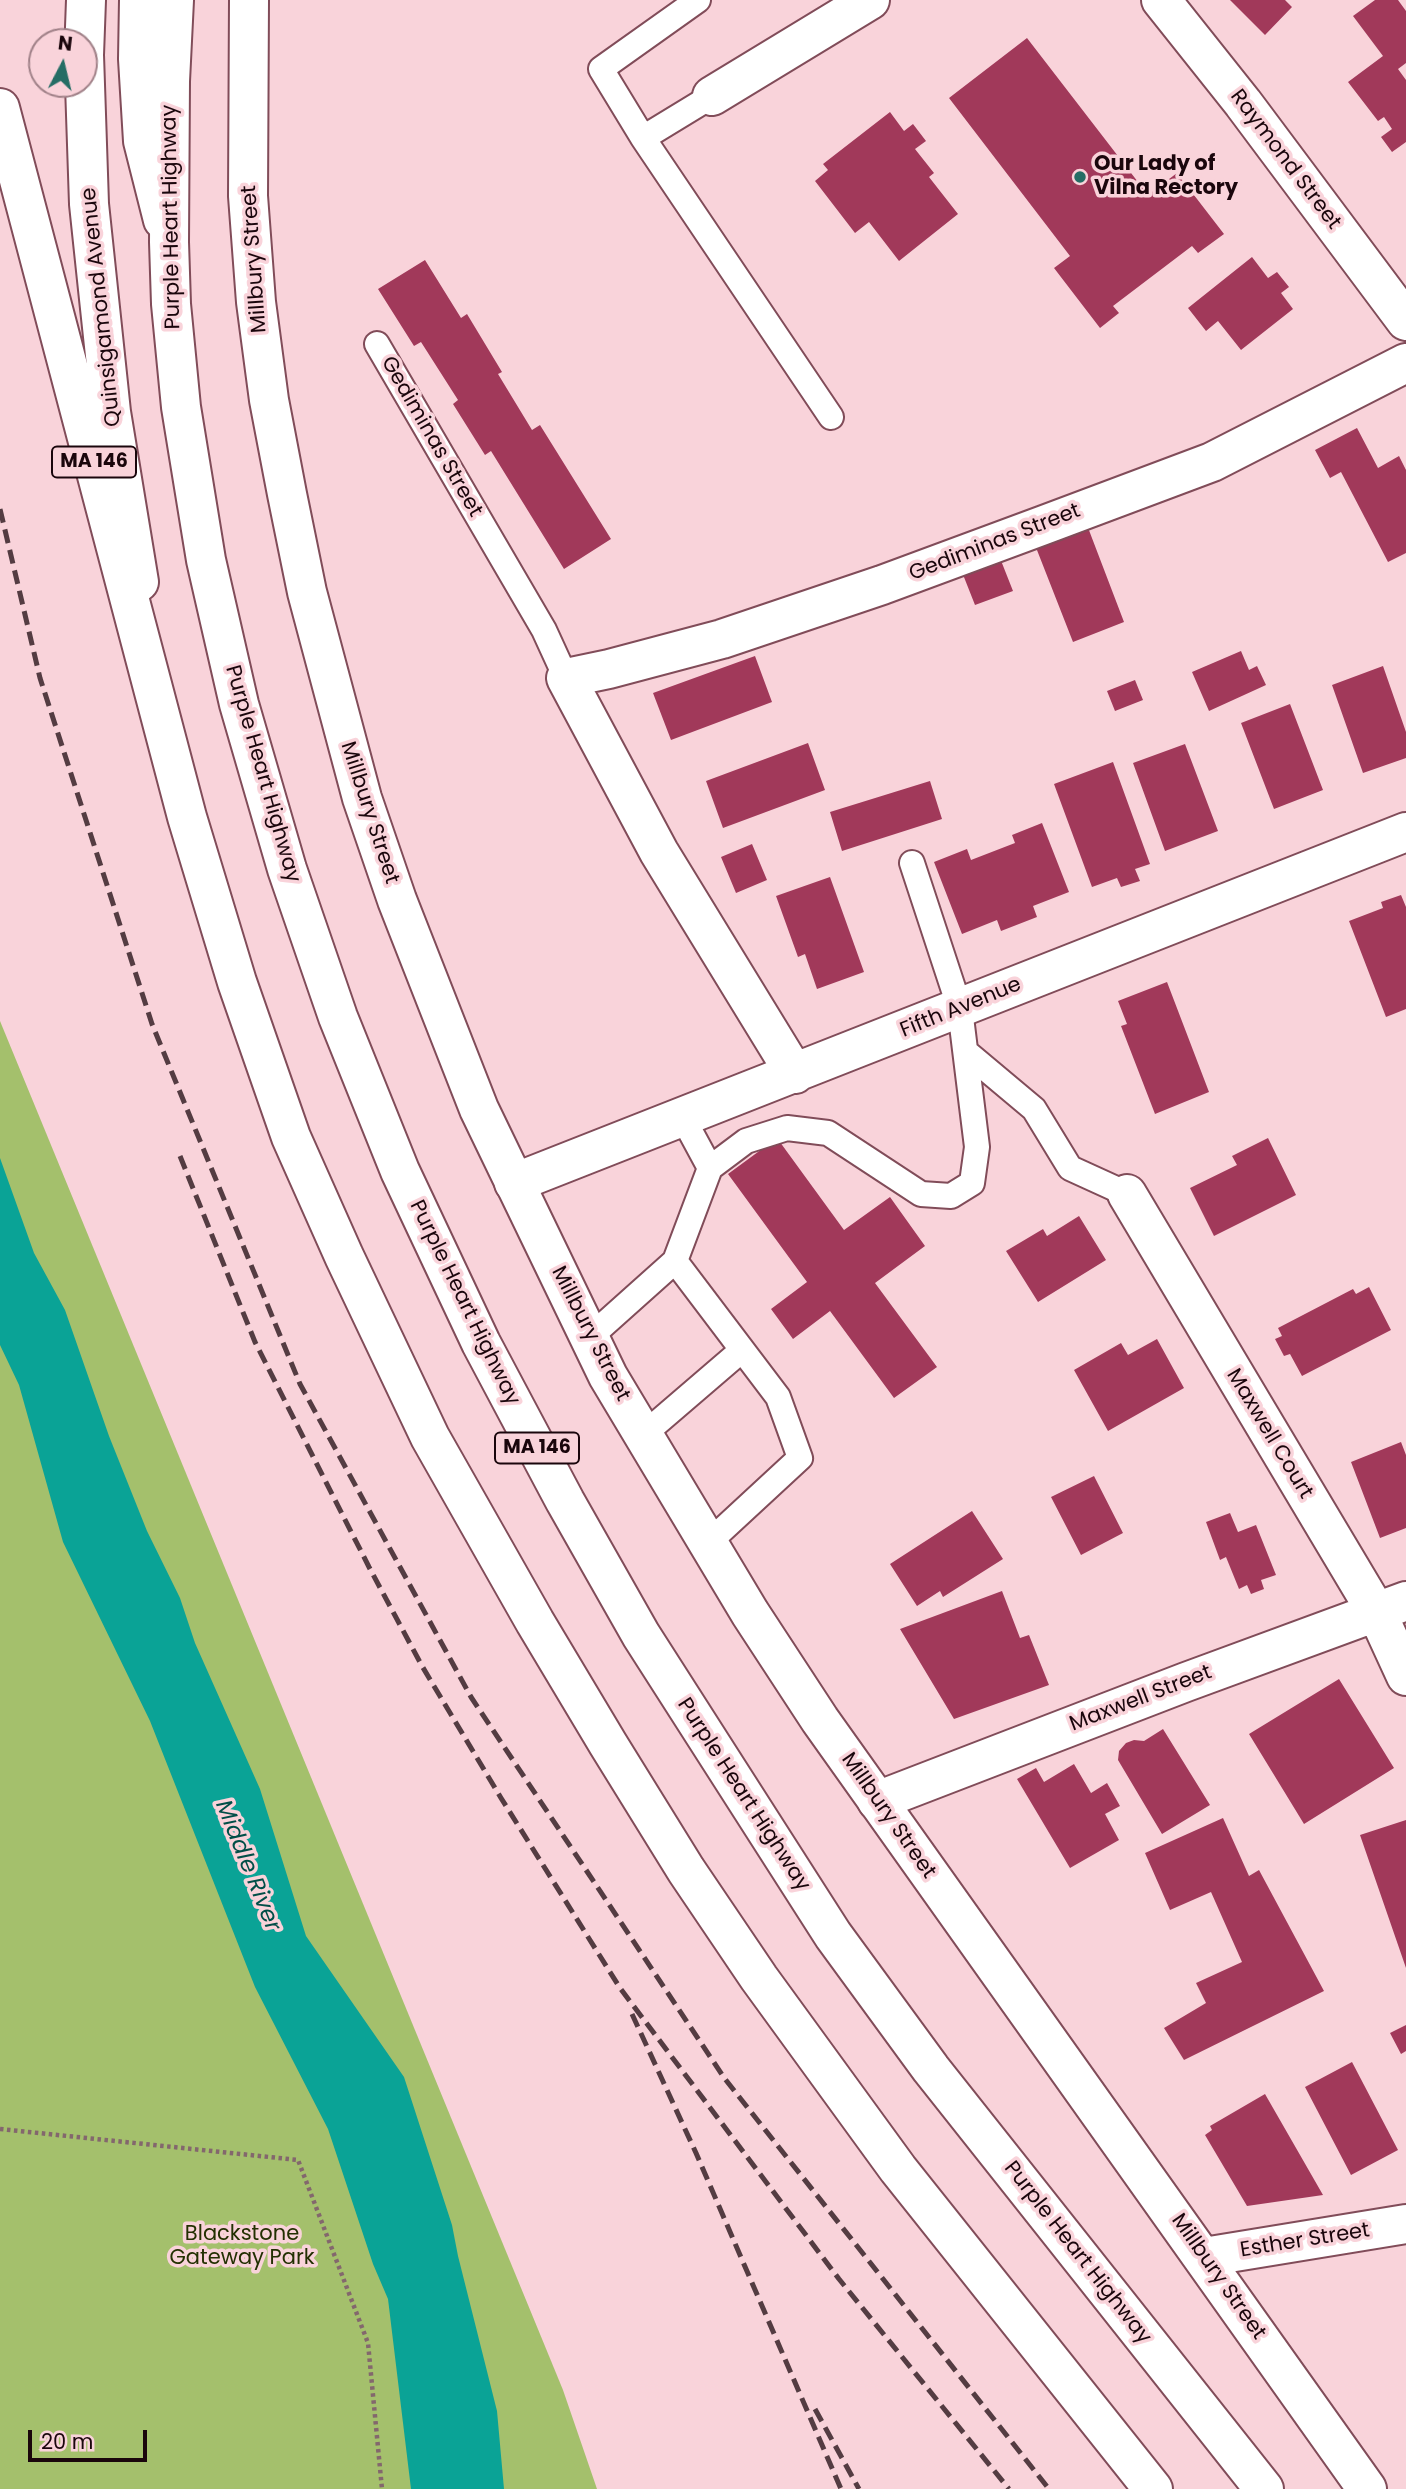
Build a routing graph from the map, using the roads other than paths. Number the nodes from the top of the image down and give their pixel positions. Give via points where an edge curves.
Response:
1 (86, 0) edge
2 (139, 0) edge
3 (174, 0) edge
4 (249, 0) edge
5 (698, 0) edge
6 (870, 0) edge
7 (1161, 0) edge
8 (712, 96) joint
9 (0, 108) edge
10 (643, 138) junction
11 (169, 242) junction
12 (1406, 321) edge
13 (377, 344) dead end
14 (1406, 363) edge
15 (831, 417) dead end
16 (566, 678) junction
17 (187, 817) junction
18 (1406, 832) edge
19 (912, 863) dead end
20 (960, 1009) junction
21 (966, 1052) junction
22 (796, 1074) junction
23 (683, 1118) junction
24 (710, 1168) junction
25 (514, 1183) junction
26 (1127, 1194) joint
27 (675, 1261) junction
28 (590, 1337) junction
29 (742, 1350) junction
30 (643, 1435) junction
31 (707, 1544) junction
32 (1391, 1607) edge
33 (1406, 1676) edge
34 (877, 1801) junction
35 (1406, 2224) edge
36 (1204, 2257) junction
37 (1153, 2489) edge
38 (1264, 2489) edge
39 (1367, 2489) edge

1 - 17 main road, Quinsigamond Avenue via 89,204 111,412 151,663
2 - 11 main road via 143,141
3 - 11 main road, Purple Heart Highway / MA 146
4 - 25 main road, Millbury Street via 248,196 256,302 269,400 307,592 362,799 397,900 479,1109
5 - 10 lane via 601,69
6 - 8 main road
7 - 12 main road, Raymond Street
8 - 10 lane
9 - 17 main road, MA 146
10 - 15 lane
11 - 38 main road, Purple Heart Highway / MA 146 via 181,407 206,560 239,704 287,869 338,1017 400,1171 481,1343 641,1635 833,1935 931,2069
13 - 16 lane, Gediminas Street via 544,630
14 - 16 main road, Gediminas Street via 1212,461 1007,539 722,639
16 - 22 main road, Gediminas Street via 659,852
17 - 37 main road, MA 146 via 291,1137 430,1437 535,1622 686,1870 832,2081
18 - 20 main road, Fifth Avenue
19 - 20 lane
20 - 21 lane
20 - 22 main road, Fifth Avenue
21 - 24 lane via 977,1147 972,1183 951,1196 921,1194 828,1133 787,1128 746,1141
21 - 26 lane via 1034,1109 1070,1168
22 - 23 main road, Fifth Avenue
23 - 24 lane
23 - 25 main road, Fifth Avenue
24 - 27 lane
25 - 28 main road, Millbury Street
26 - 32 main road, Maxwell Court
27 - 28 lane
27 - 29 lane
28 - 30 main road, Millbury Street
29 - 30 lane
29 - 31 lane via 778,1397 800,1458
30 - 31 main road, Millbury Street
31 - 34 main road, Millbury Street
32 - 33 main road, Maxwell Court
32 - 34 main road, Maxwell Street
34 - 36 main road, Millbury Street
35 - 36 main road, Esther Street
36 - 39 main road, Millbury Street

